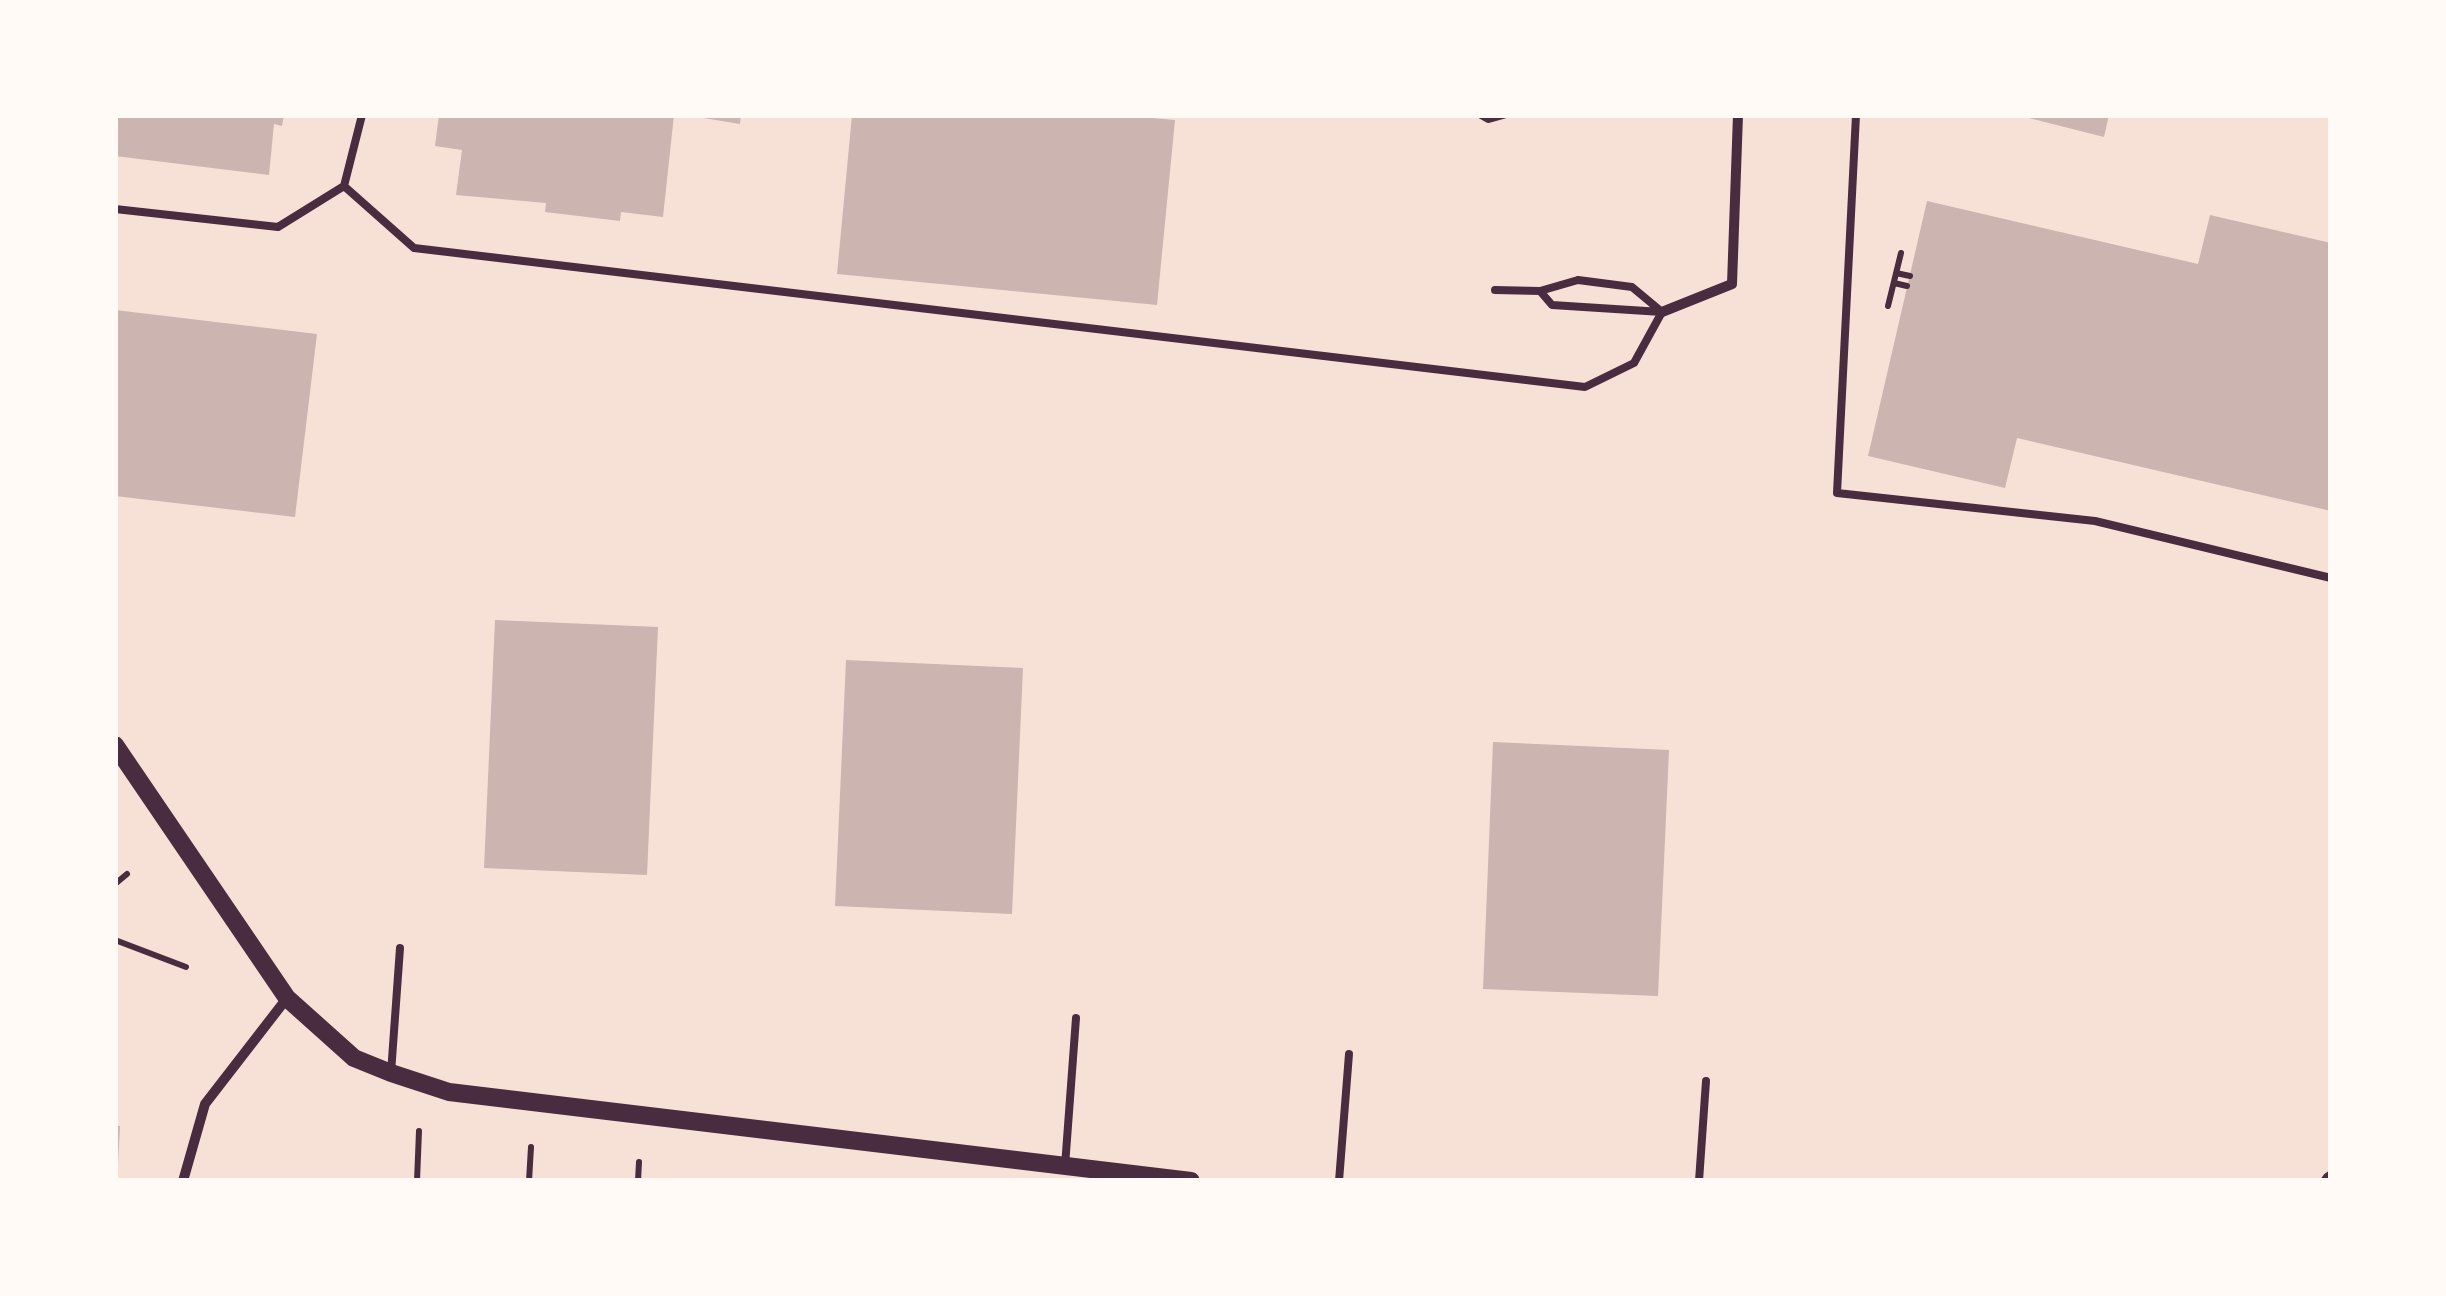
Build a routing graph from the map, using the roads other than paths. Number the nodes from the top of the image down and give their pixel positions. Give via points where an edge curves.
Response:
1 (362, 115) edge
2 (1738, 115) edge
3 (1856, 115) edge
4 (344, 186) junction
5 (115, 208) edge
6 (1495, 290) dead end
7 (1540, 291) junction
8 (1662, 312) junction
9 (2331, 578) edge
10 (115, 745) edge
11 (400, 948) dead end
12 (287, 998) junction
13 (1076, 1018) dead end
14 (1349, 1054) dead end
15 (391, 1073) junction
16 (1706, 1081) dead end
17 (1066, 1166) junction
18 (1085, 1175) edge
19 (183, 1181) edge
20 (1191, 1181) edge
21 (1339, 1181) edge
22 (1699, 1181) edge

1 - 4 lane
2 - 8 street via 1732,284
3 - 9 lane via 1837,493 2095,522
4 - 5 lane via 278,227
4 - 8 lane via 414,248 1585,387 1634,363
6 - 7 lane
7 - 8 lane via 1552,305
7 - 8 lane via 1578,280 1632,288
10 - 12 street
11 - 15 lane
12 - 15 street via 354,1058
12 - 19 street via 205,1104
13 - 17 lane
14 - 21 lane
15 - 17 street via 448,1092
16 - 22 lane
17 - 18 street
18 - 20 street

